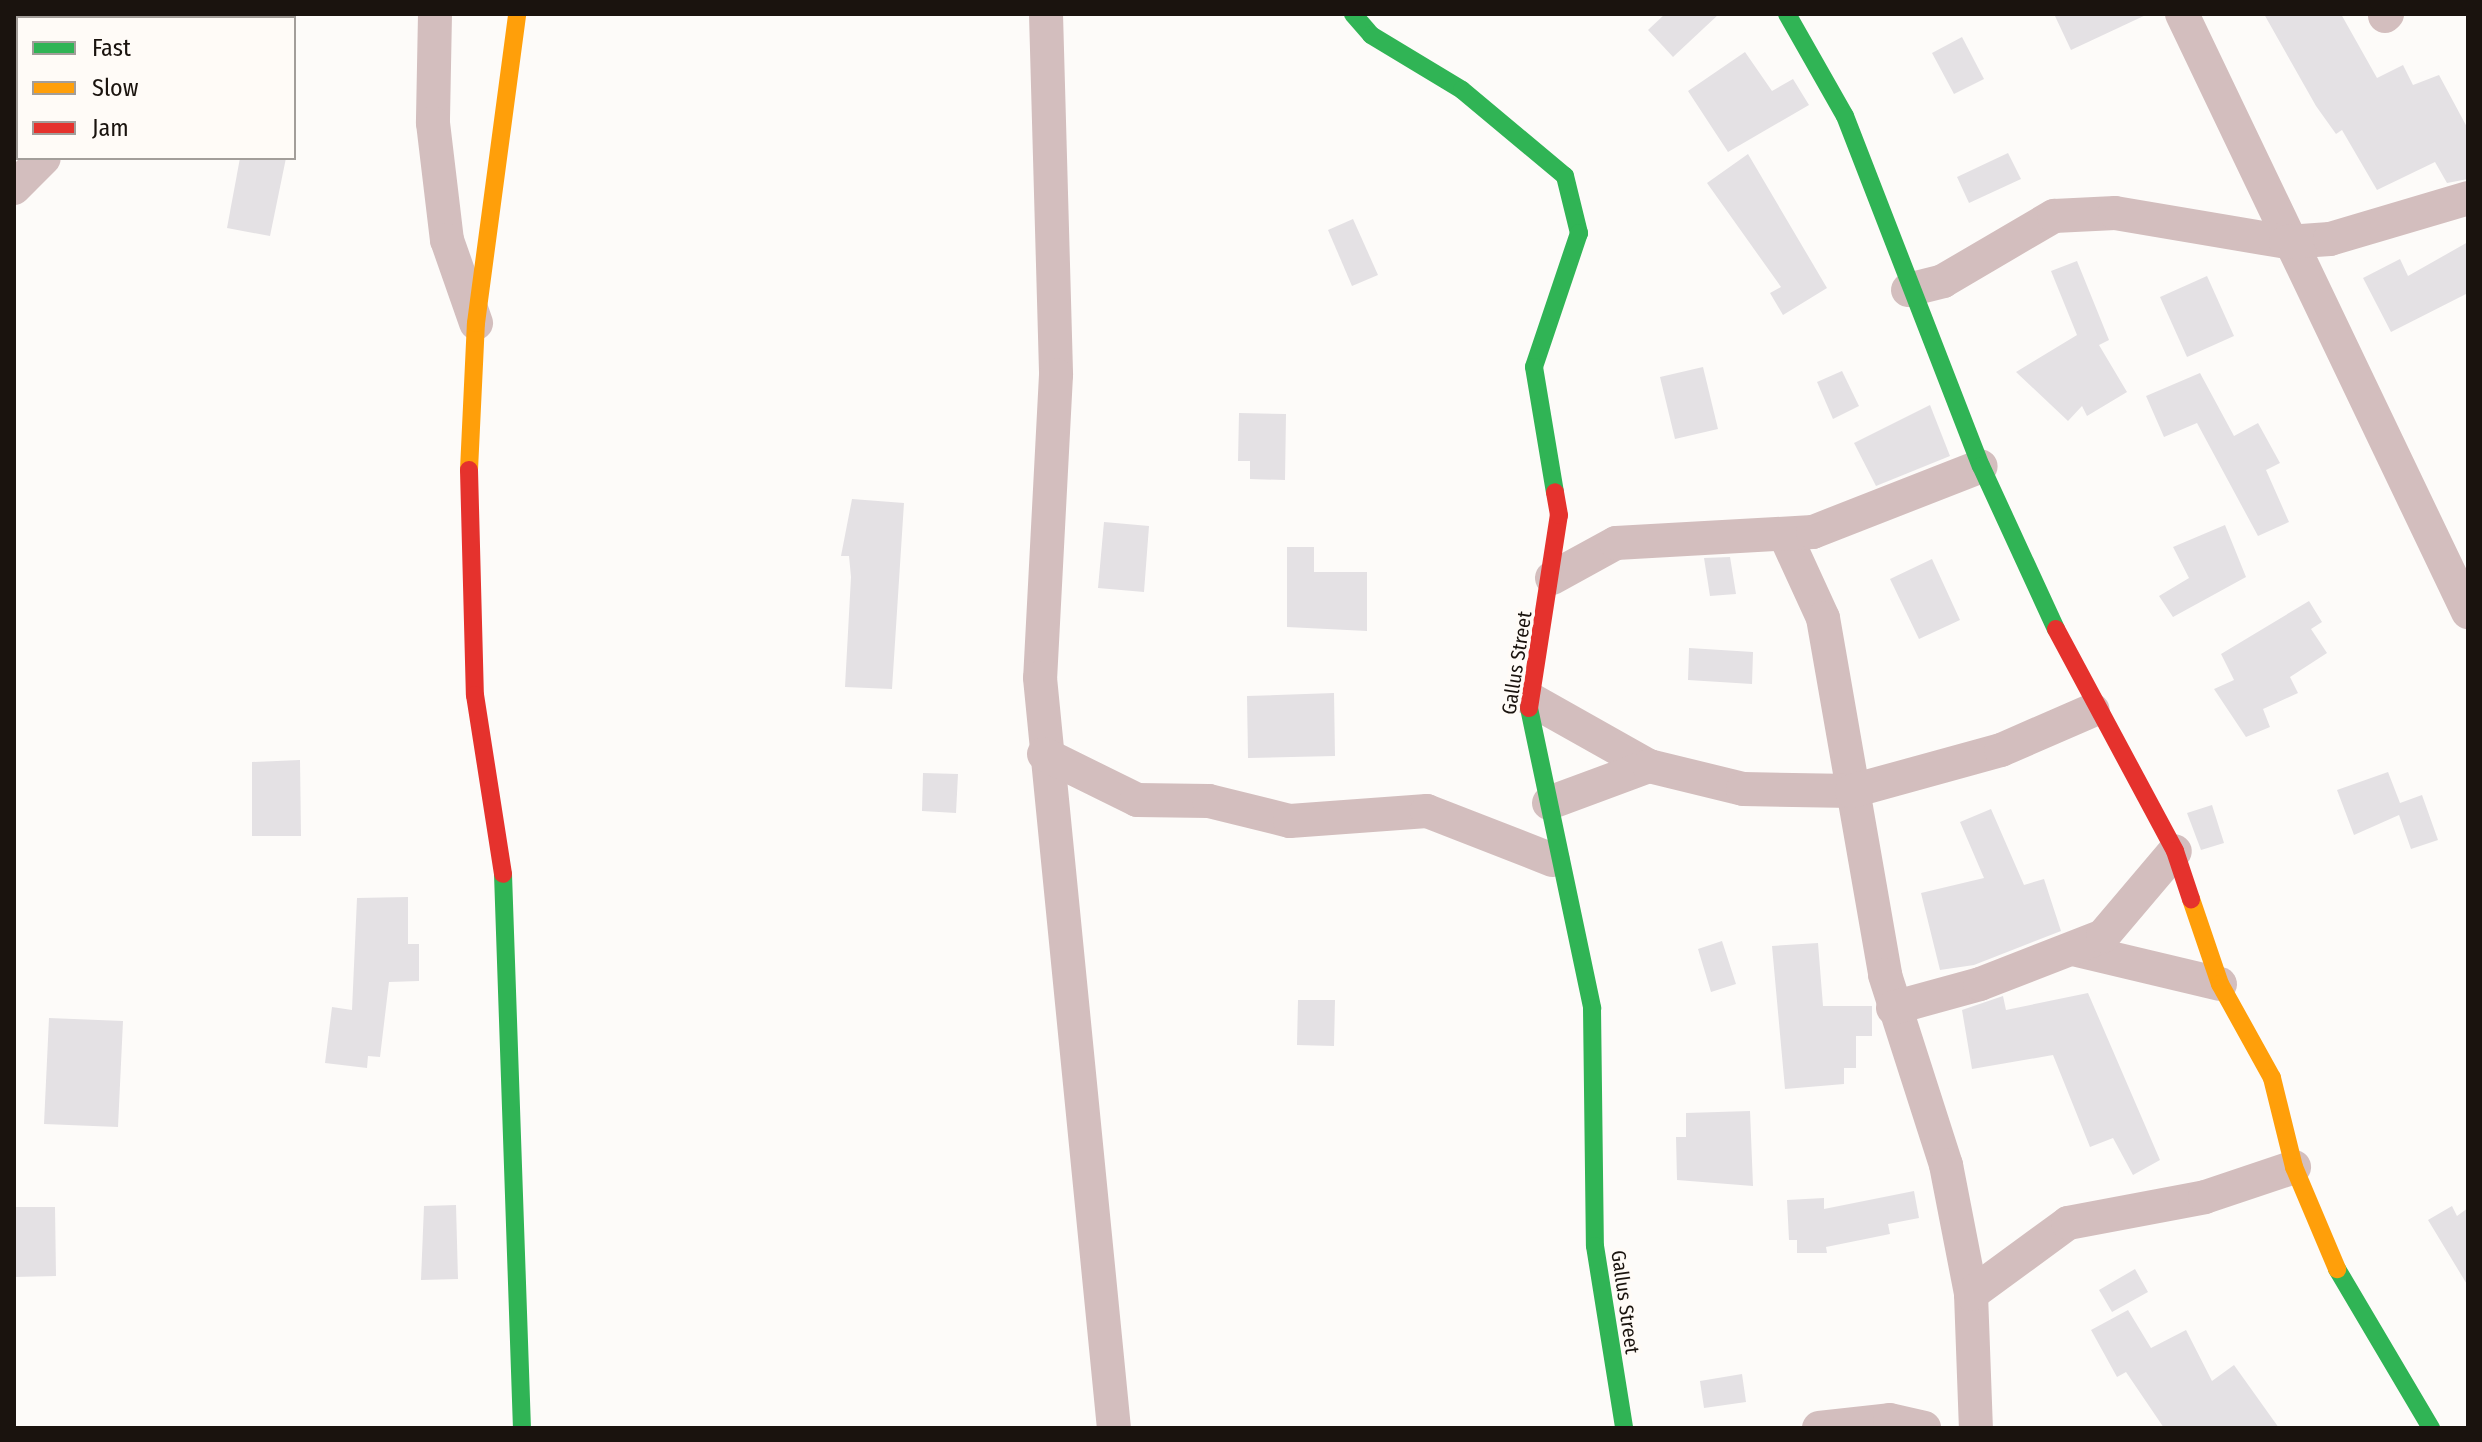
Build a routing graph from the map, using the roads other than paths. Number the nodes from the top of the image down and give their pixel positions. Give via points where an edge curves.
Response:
1 (435, 14) edge
2 (517, 14) edge
3 (1046, 14) edge
4 (1353, 14) edge
5 (1787, 14) edge
6 (2182, 14) edge
7 (42, 160) edge
8 (14, 188) edge
9 (2468, 198) edge
10 (2286, 242) junction
11 (1908, 290) junction
12 (476, 323) junction
13 (1981, 466) junction
14 (1785, 535) junction
15 (1552, 578) junction
16 (2468, 612) edge
17 (1530, 699) junction
18 (2093, 710) junction
19 (1044, 754) junction
20 (1649, 766) junction
21 (1852, 791) junction
22 (1549, 803) junction
23 (2175, 851) junction
24 (1553, 860) junction
25 (2077, 950) junction
26 (2220, 984) junction
27 (1893, 1008) junction
28 (2294, 1167) junction
29 (1971, 1294) junction
30 (522, 1428) edge
31 (1114, 1428) edge
32 (1624, 1428) edge
33 (1819, 1428) edge
34 (1924, 1428) edge
35 (1976, 1428) edge
36 (2431, 1428) edge

1 - 12 street via 433,123 447,240
2 - 12 street
3 - 19 street via 1056,375 1040,678
4 - 15 street, Gallus Street via 1371,35 1462,90 1565,176 1579,233 1534,367 1554,461
5 - 11 street via 1845,116
6 - 10 street
7 - 8 street
9 - 10 street via 2330,239
10 - 11 street via 2090,211 2054,216 1943,281
10 - 16 street
11 - 13 street
12 - 30 street via 472,638 502,854
13 - 14 street via 1840,525
13 - 18 street
14 - 15 street via 1616,543
14 - 21 street via 1823,618
15 - 17 street, Gallus Street
17 - 20 street
17 - 22 street, Gallus Street via 1527,720
18 - 21 street via 2001,750
18 - 23 street
19 - 24 street via 1137,800 1209,801 1290,821 1427,811
19 - 31 street
20 - 21 street via 1743,789
20 - 22 street
21 - 27 street
22 - 24 street, Gallus Street
23 - 25 street via 2103,936
23 - 26 street
24 - 32 street, Gallus Street via 1592,1008 1595,1246
25 - 26 street
25 - 27 street
26 - 28 street via 2272,1078
27 - 29 street via 1946,1165
28 - 29 street via 2205,1197 2068,1223
28 - 36 street via 2327,1252
29 - 35 street
33 - 34 street via 1890,1420

